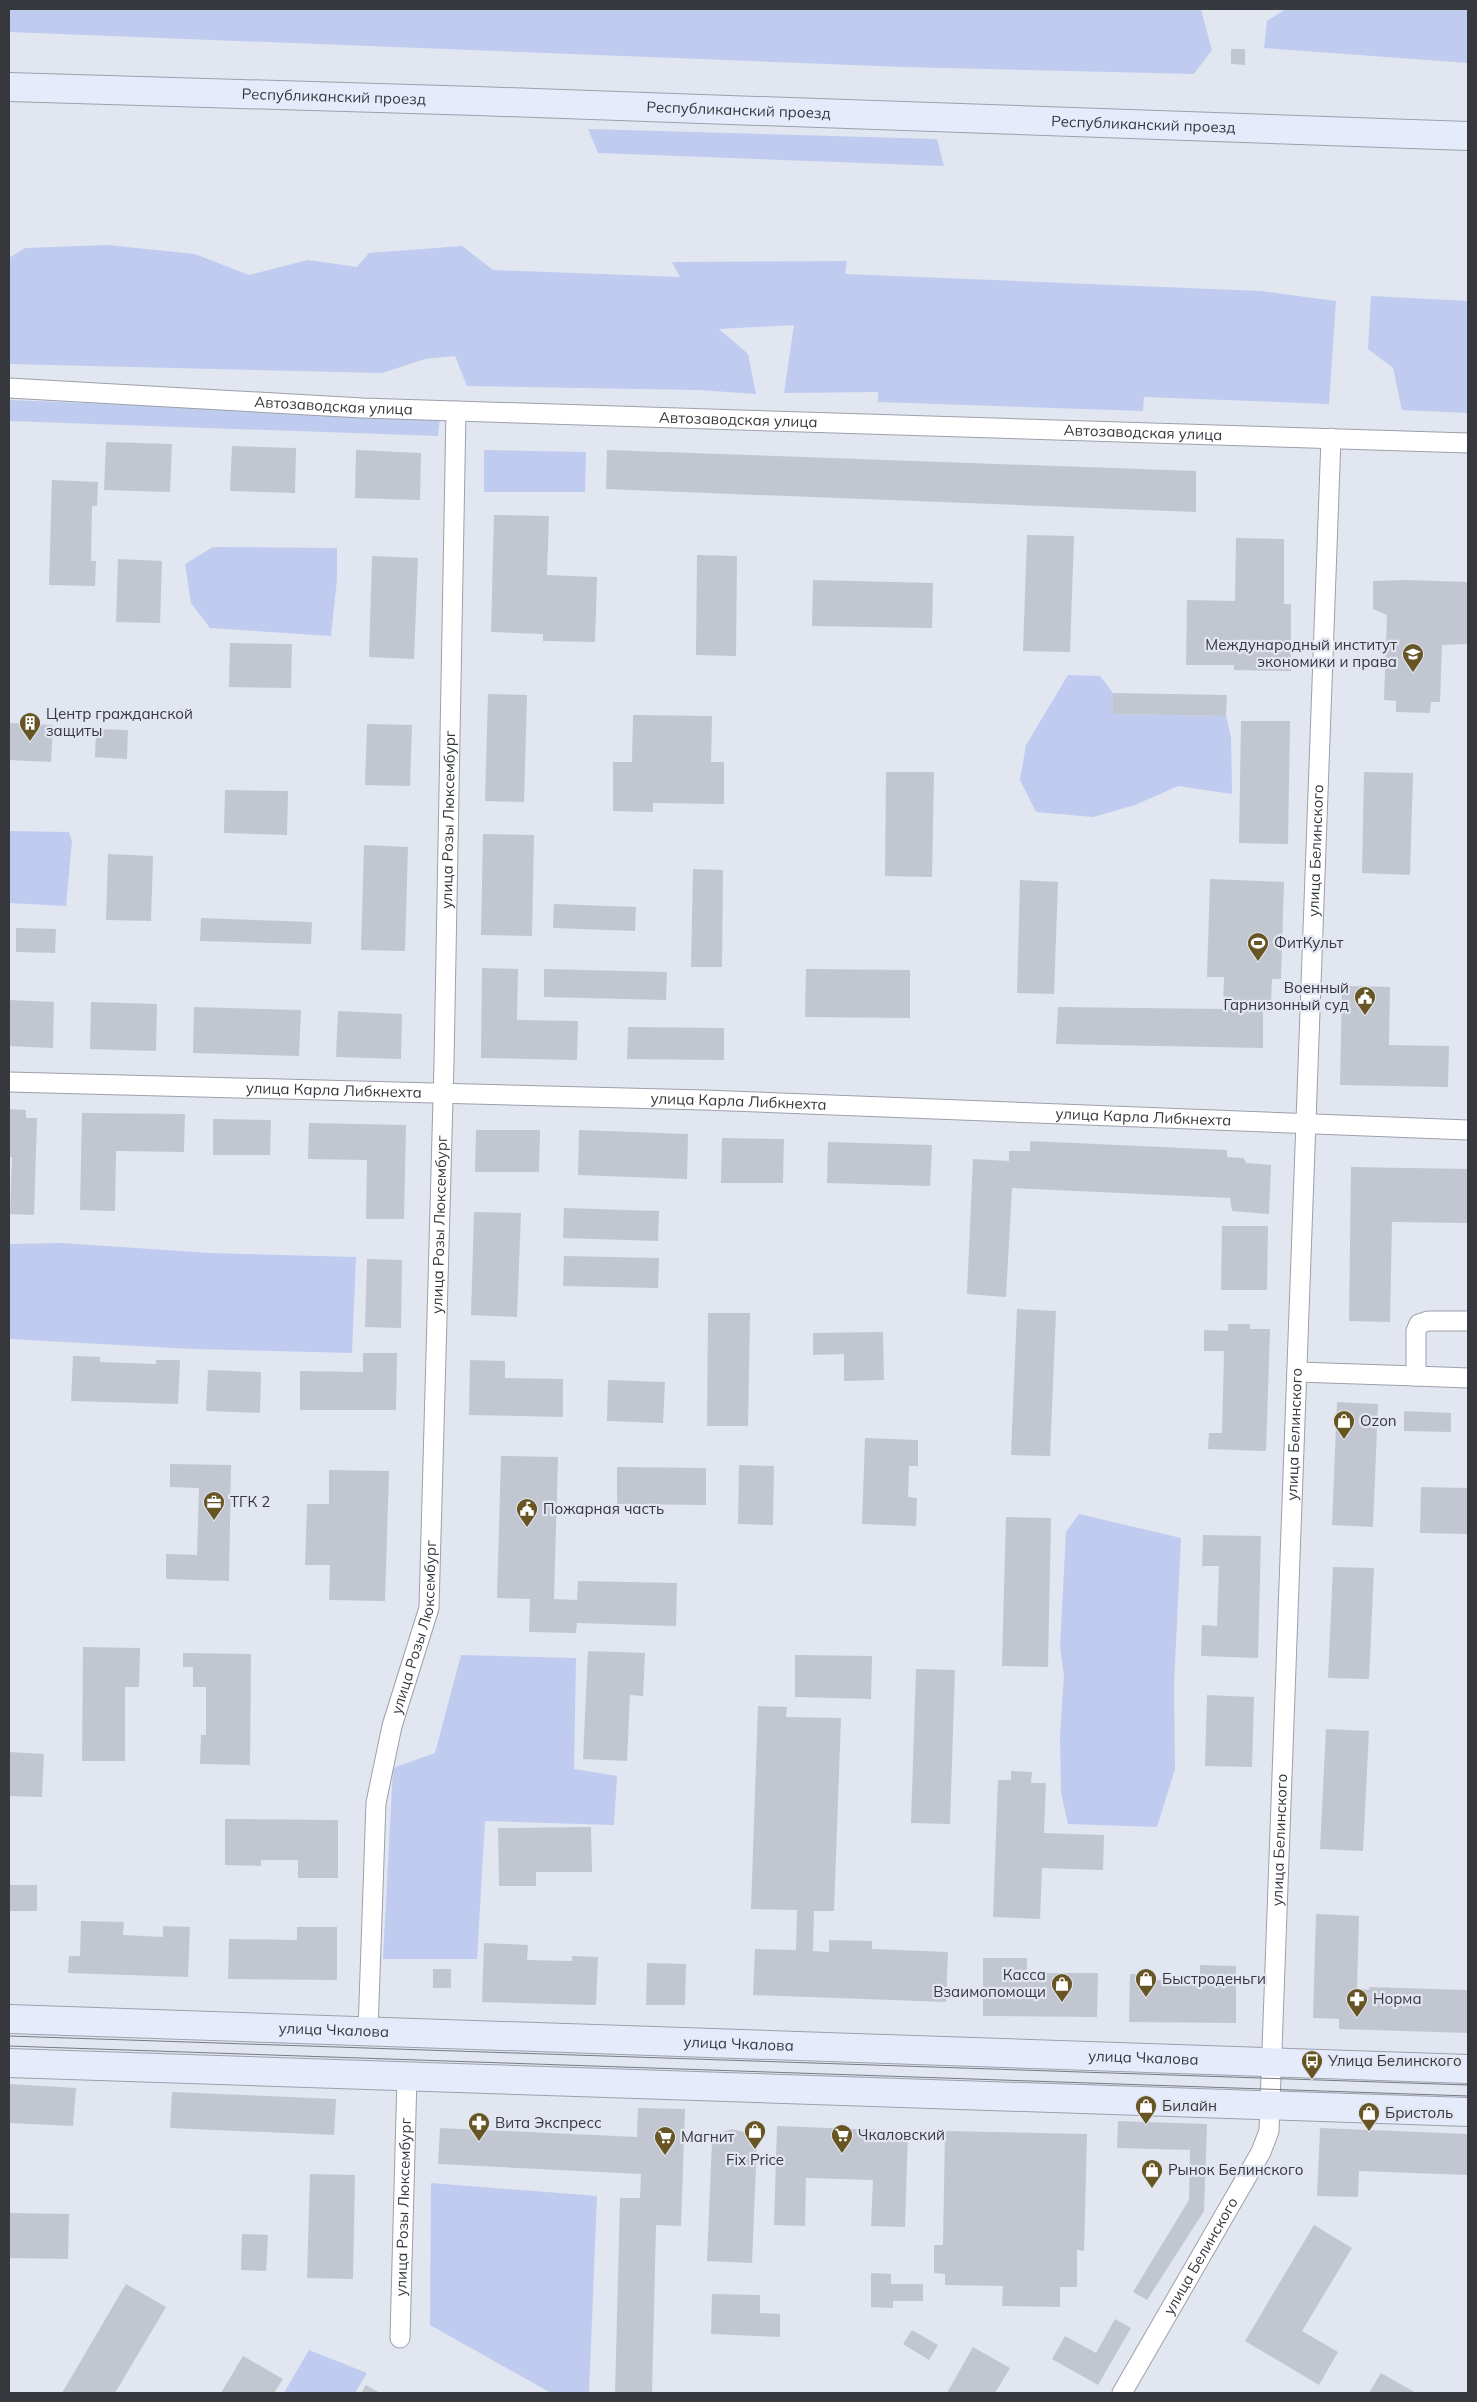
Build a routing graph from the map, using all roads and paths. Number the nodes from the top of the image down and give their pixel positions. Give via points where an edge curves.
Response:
1 (9, 87) edge
2 (1468, 136) edge
3 (9, 388) edge
4 (456, 411) junction
5 (1331, 438) junction
6 (1468, 443) edge
7 (9, 1082) edge
8 (443, 1094) junction
9 (1306, 1124) junction
10 (1468, 1130) edge
11 (1468, 1321) edge
12 (1297, 1372) junction
13 (1416, 1376) junction
14 (1468, 1378) edge
15 (9, 2019) edge
16 (368, 2031) junction
17 (1272, 2062) junction
18 (9, 2063) edge
19 (1468, 2069) edge
20 (408, 2076) junction
21 (1270, 2105) junction
22 (1468, 2112) edge
23 (400, 2338) dead end
24 (1122, 2393) edge

1 - 2 main road, Республиканский проезд
3 - 4 street, Автозаводская улица
4 - 5 street, Автозаводская улица
4 - 8 street, улица Розы Люксембург
5 - 6 street, Автозаводская улица
5 - 9 street, улица Белинского
7 - 8 street, улица Карла Либкнехта
8 - 9 street, улица Карла Либкнехта via 704,1100
8 - 16 street, улица Розы Люксембург via 429,1608 392,1726 376,1803
9 - 10 street, улица Карла Либкнехта
9 - 12 street, улица Белинского
11 - 13 street via 1419,1324 1416,1331
12 - 13 street
12 - 17 street, улица Белинского
13 - 14 street
15 - 16 main road, улица Чкалова
16 - 17 main road, улица Чкалова
17 - 19 main road, улица Чкалова
17 - 21 street, улица Белинского
18 - 20 main road
20 - 21 main road
20 - 23 street, улица Розы Люксембург
21 - 22 main road
21 - 24 street, улица Белинского via 1266,2143

